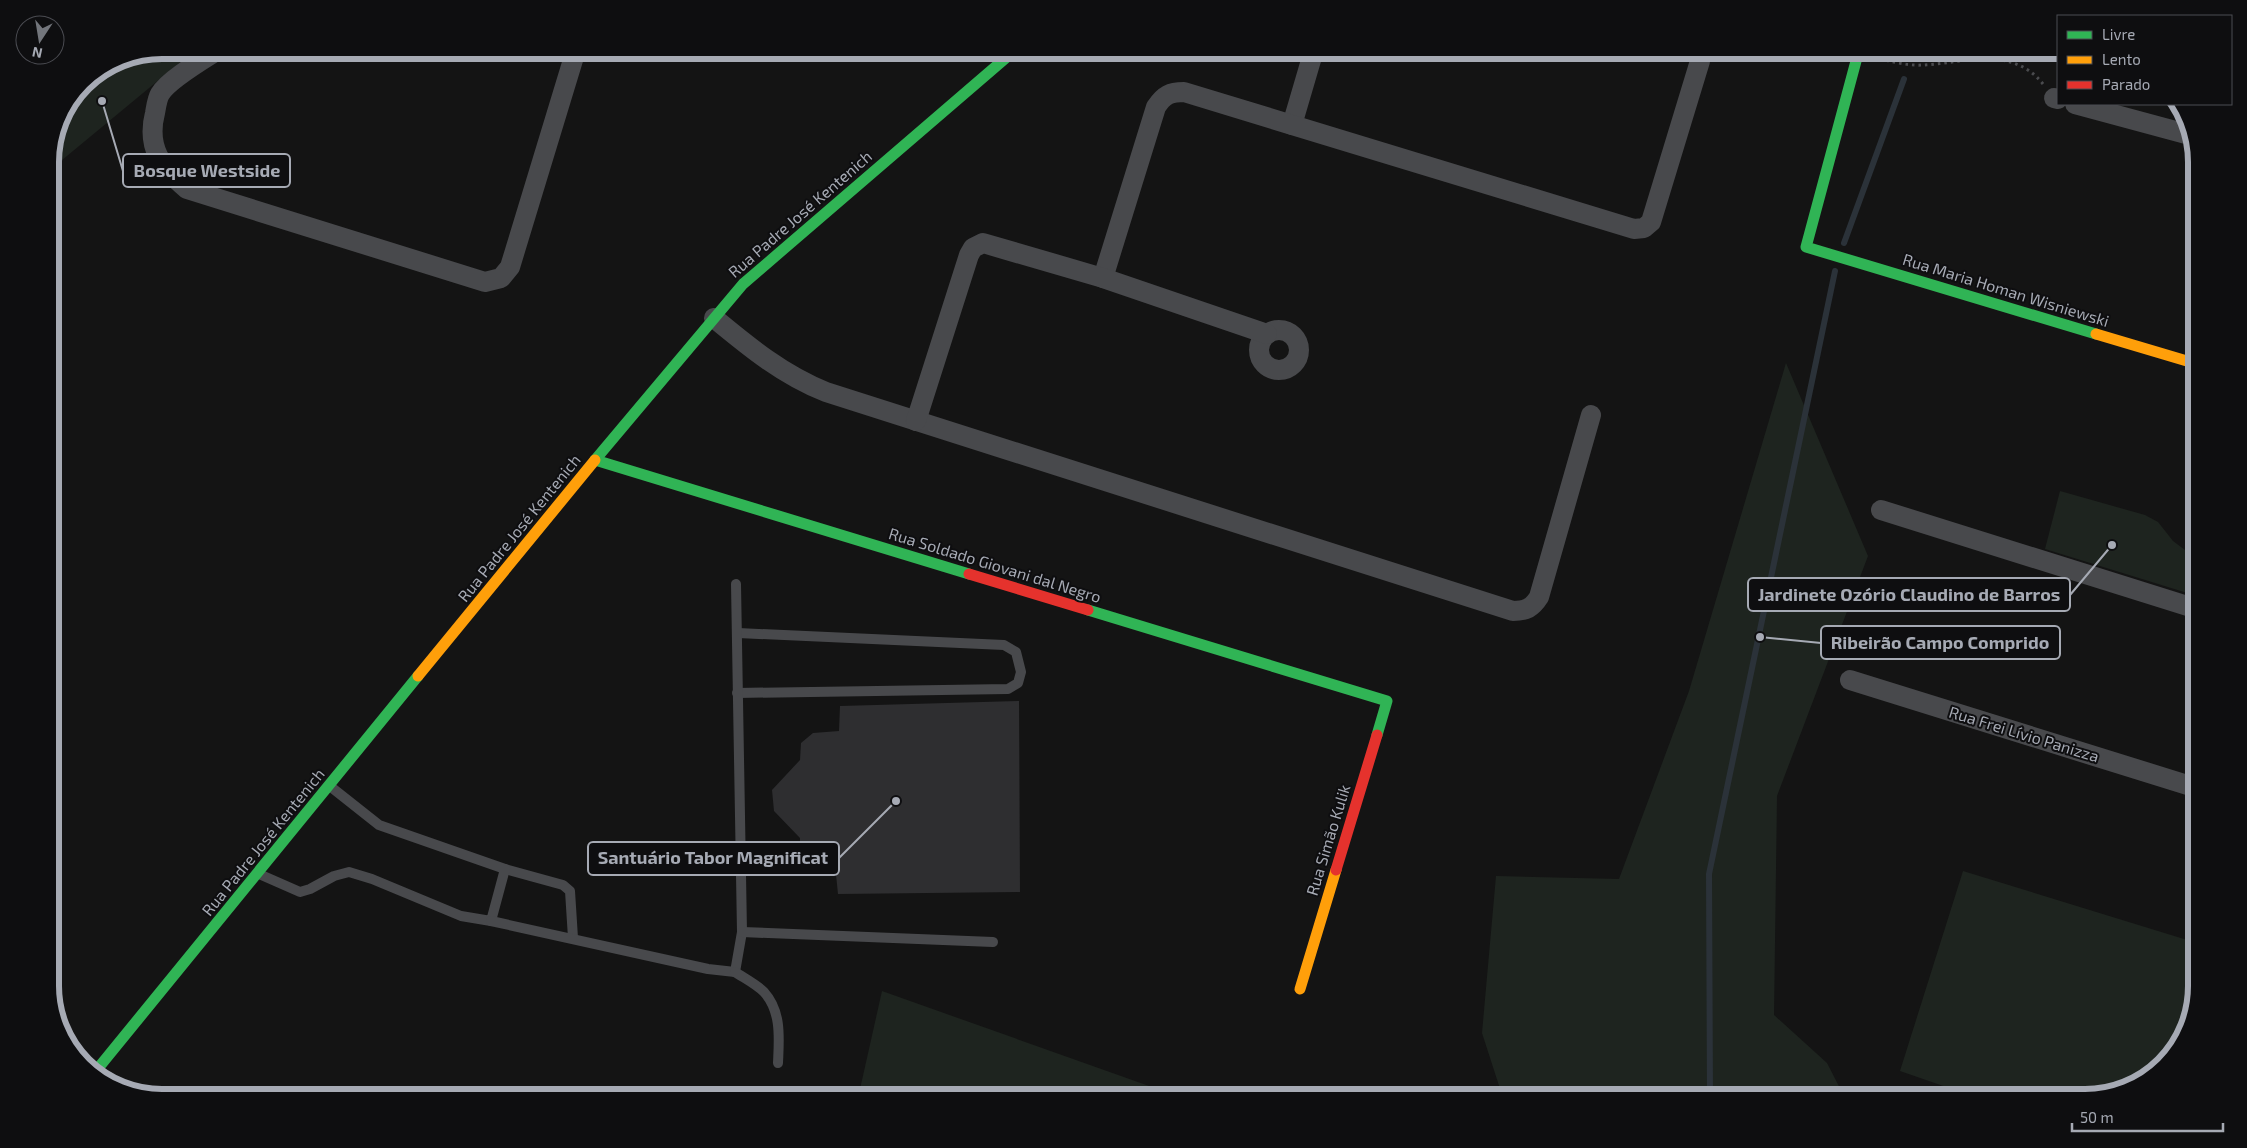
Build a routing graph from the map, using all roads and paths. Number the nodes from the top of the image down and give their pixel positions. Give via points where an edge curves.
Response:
1 (204, 59) edge
2 (573, 59) edge
3 (1004, 59) edge
4 (1311, 59) edge
5 (1700, 59) edge
6 (1856, 59) edge
7 (1892, 59) edge
8 (1964, 59) edge
9 (1964, 59) edge
10 (2056, 99) edge
11 (2079, 105) edge
12 (1292, 125) junction
13 (2184, 133) edge
14 (1103, 278) junction
15 (714, 318) junction
16 (1267, 334) dead end
17 (2188, 361) edge
18 (1591, 415) dead end
19 (916, 421) junction
20 (595, 460) junction
21 (1881, 510) dead end
22 (736, 584) dead end
23 (2188, 606) edge
24 (738, 633) junction
25 (1850, 680) dead end
26 (738, 694) junction
27 (1387, 701) joint
28 (2188, 785) edge
29 (330, 786) junction
30 (505, 869) junction
31 (258, 874) junction
32 (491, 921) junction
33 (742, 932) junction
34 (573, 938) junction
35 (994, 942) dead end
36 (735, 972) junction
37 (1300, 989) dead end
38 (778, 1063) dead end
39 (99, 1067) edge

1 - 2 street via 160,94 153,120 153,147 167,172 187,189 485,282 500,278 510,267
3 - 15 street, Rua Padre José Kentenich via 763,265
4 - 12 street
5 - 12 street via 1651,222 1644,228 1634,229
6 - 17 street, Rua Maria Homan Wisniewski via 1806,247
7 - 9 path via 1921,65
8 - 10 path via 2005,60 2024,67
11 - 13 street
12 - 14 street via 1184,92 1163,96 1156,107
14 - 16 street
14 - 19 street via 994,245 983,244 973,248
15 - 19 street via 779,369 803,383
15 - 20 street, Rua Padre José Kentenich
18 - 19 street via 1539,597 1533,606 1523,611 1513,611
20 - 27 street, Rua Soldado Giovani dal Negro
20 - 29 street, Rua Padre José Kentenich
21 - 23 street
22 - 24 lane
24 - 26 lane
24 - 26 lane via 1004,645 1016,652 1021,672 1018,683 1008,689
25 - 28 street, Rua Frei Lívio Panizza
26 - 33 lane
27 - 37 street, Rua Simão Kulik
29 - 30 lane via 379,825
29 - 31 street, Rua Padre José Kentenich
30 - 32 lane
30 - 34 lane via 563,885 570,891
31 - 32 lane via 300,892 349,872 461,916
31 - 39 street, Rua Padre José Kentenich
32 - 34 lane
33 - 35 lane
33 - 36 lane
34 - 36 lane via 708,969
36 - 38 lane via 763,992 773,1007 780,1031

